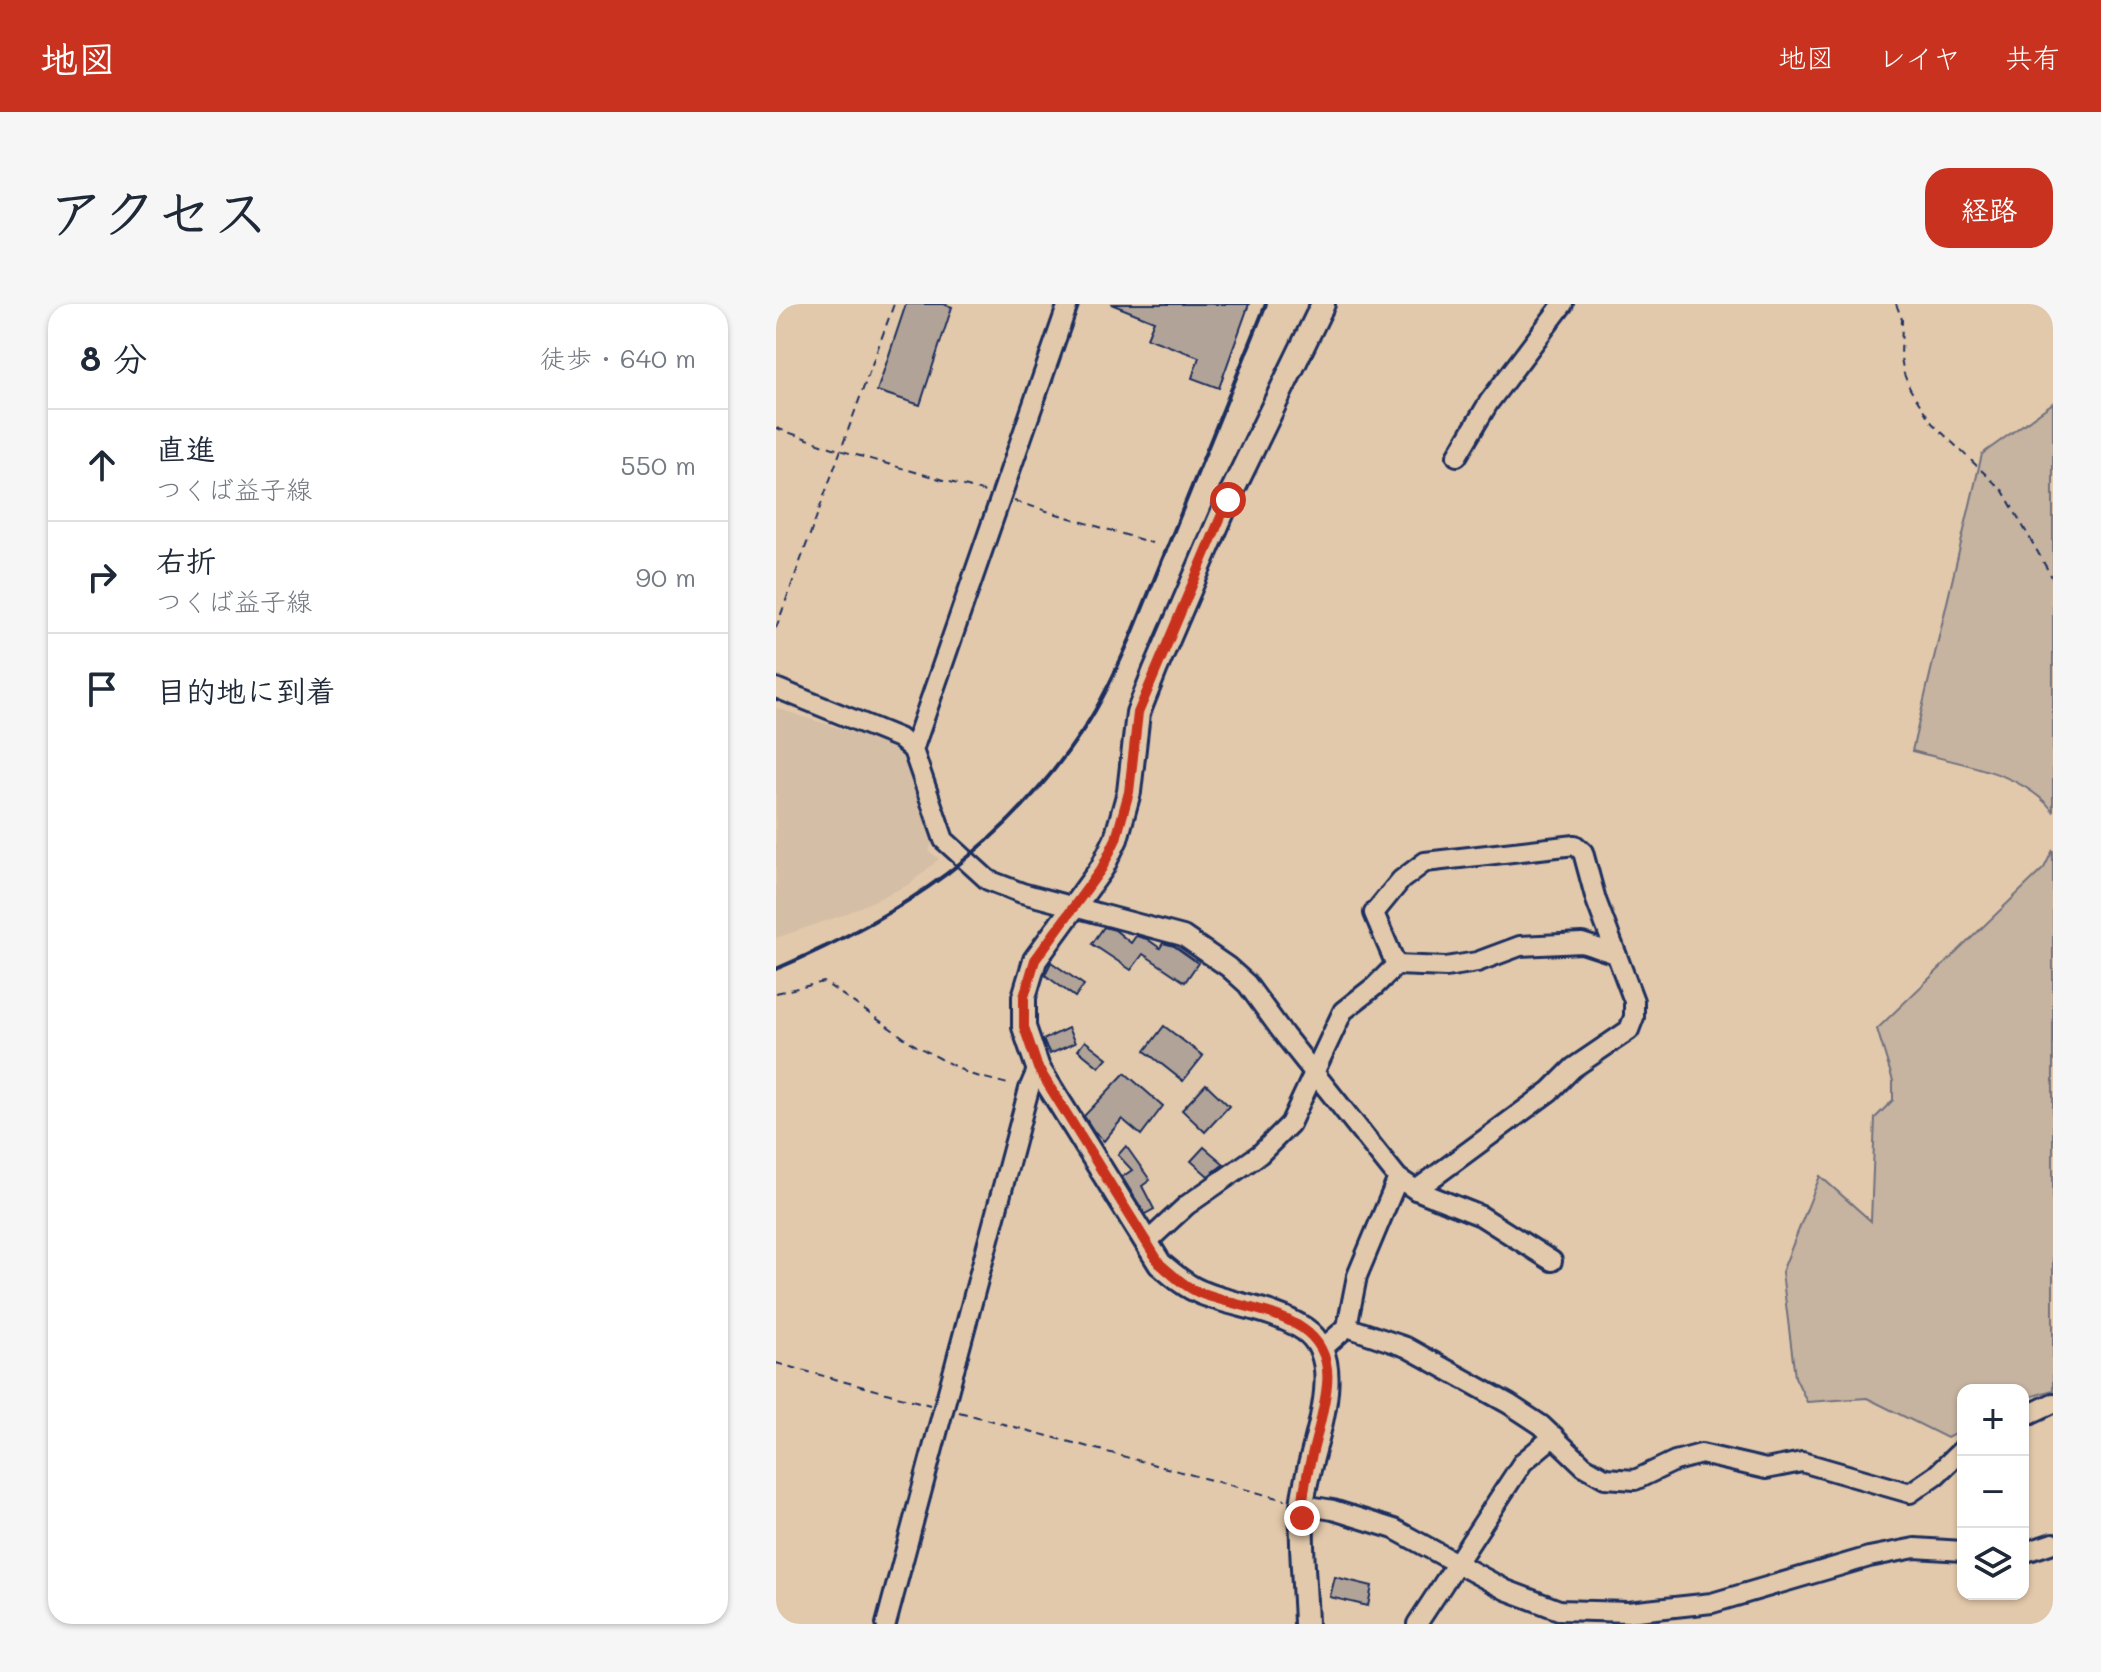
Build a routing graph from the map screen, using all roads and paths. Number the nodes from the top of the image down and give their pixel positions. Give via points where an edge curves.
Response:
1 (894, 304) edge
2 (1068, 304) edge
3 (1323, 304) edge
4 (1563, 304) edge
5 (1896, 304) edge
6 (776, 428) edge
7 (839, 450) junction
8 (1457, 456) dead end
9 (1000, 496) junction
10 (1152, 543) dead end
11 (2053, 579) edge
12 (776, 628) edge
13 (776, 688) edge
14 (913, 750) junction
15 (1075, 908) junction
16 (1616, 954) junction
17 (1396, 965) junction
18 (776, 993) edge
19 (1038, 1068) junction
20 (1314, 1072) junction
21 (1029, 1089) junction
22 (1398, 1178) junction
23 (1416, 1190) junction
24 (1147, 1242) junction
25 (1552, 1261) dead end
26 (1347, 1327) junction
27 (1322, 1349) junction
28 (776, 1363) edge
29 (2053, 1403) edge
30 (944, 1408) junction
31 (2029, 1414) edge
32 (1554, 1436) junction
33 (1957, 1455) edge
34 (1302, 1505) junction
35 (2053, 1543) edge
36 (1957, 1551) edge
37 (2029, 1551) edge
38 (1456, 1563) junction
39 (886, 1624) edge
40 (1306, 1624) edge
41 (1417, 1624) edge

1 - 7 path
2 - 9 street
3 - 15 main road via 1228,500 1155,670 1138,713 1129,792 1116,839
4 - 8 street via 1489,402
5 - 11 path via 1910,389 1939,431 2003,491
6 - 7 path
7 - 9 path
7 - 12 path
9 - 10 path
9 - 14 street
13 - 14 street via 899,738
14 - 15 street via 944,840 964,860 988,880
15 - 19 main road via 1035,960 1027,980 1024,1027
15 - 20 street via 1183,936 1247,984
16 - 17 street via 1582,943 1520,946 1446,967
16 - 17 street via 1583,852 1575,845 1425,862 1401,880 1374,913
16 - 23 street via 1634,1001 1629,1030
17 - 20 street via 1343,1011
18 - 21 path via 824,982 913,1044 969,1074
19 - 21 street
19 - 24 main road
20 - 22 street
20 - 24 street via 1290,1124 1260,1154 1187,1205
21 - 30 street
22 - 23 street
22 - 26 street via 1357,1276
23 - 25 street via 1481,1216
24 - 27 main road via 1160,1264 1198,1292 1283,1318 1306,1330
26 - 27 street
26 - 32 street via 1406,1347 1509,1404
27 - 34 main road via 1327,1382
28 - 30 path
29 - 31 street
30 - 34 path
30 - 39 street
32 - 33 street via 1584,1466 1605,1478 1635,1480 1701,1454 1766,1469 1802,1462 1910,1493
32 - 38 street via 1523,1462
34 - 38 street via 1394,1529
34 - 40 main road
35 - 37 street
36 - 38 street via 1915,1548 1712,1603 1628,1612 1559,1610
38 - 41 street

